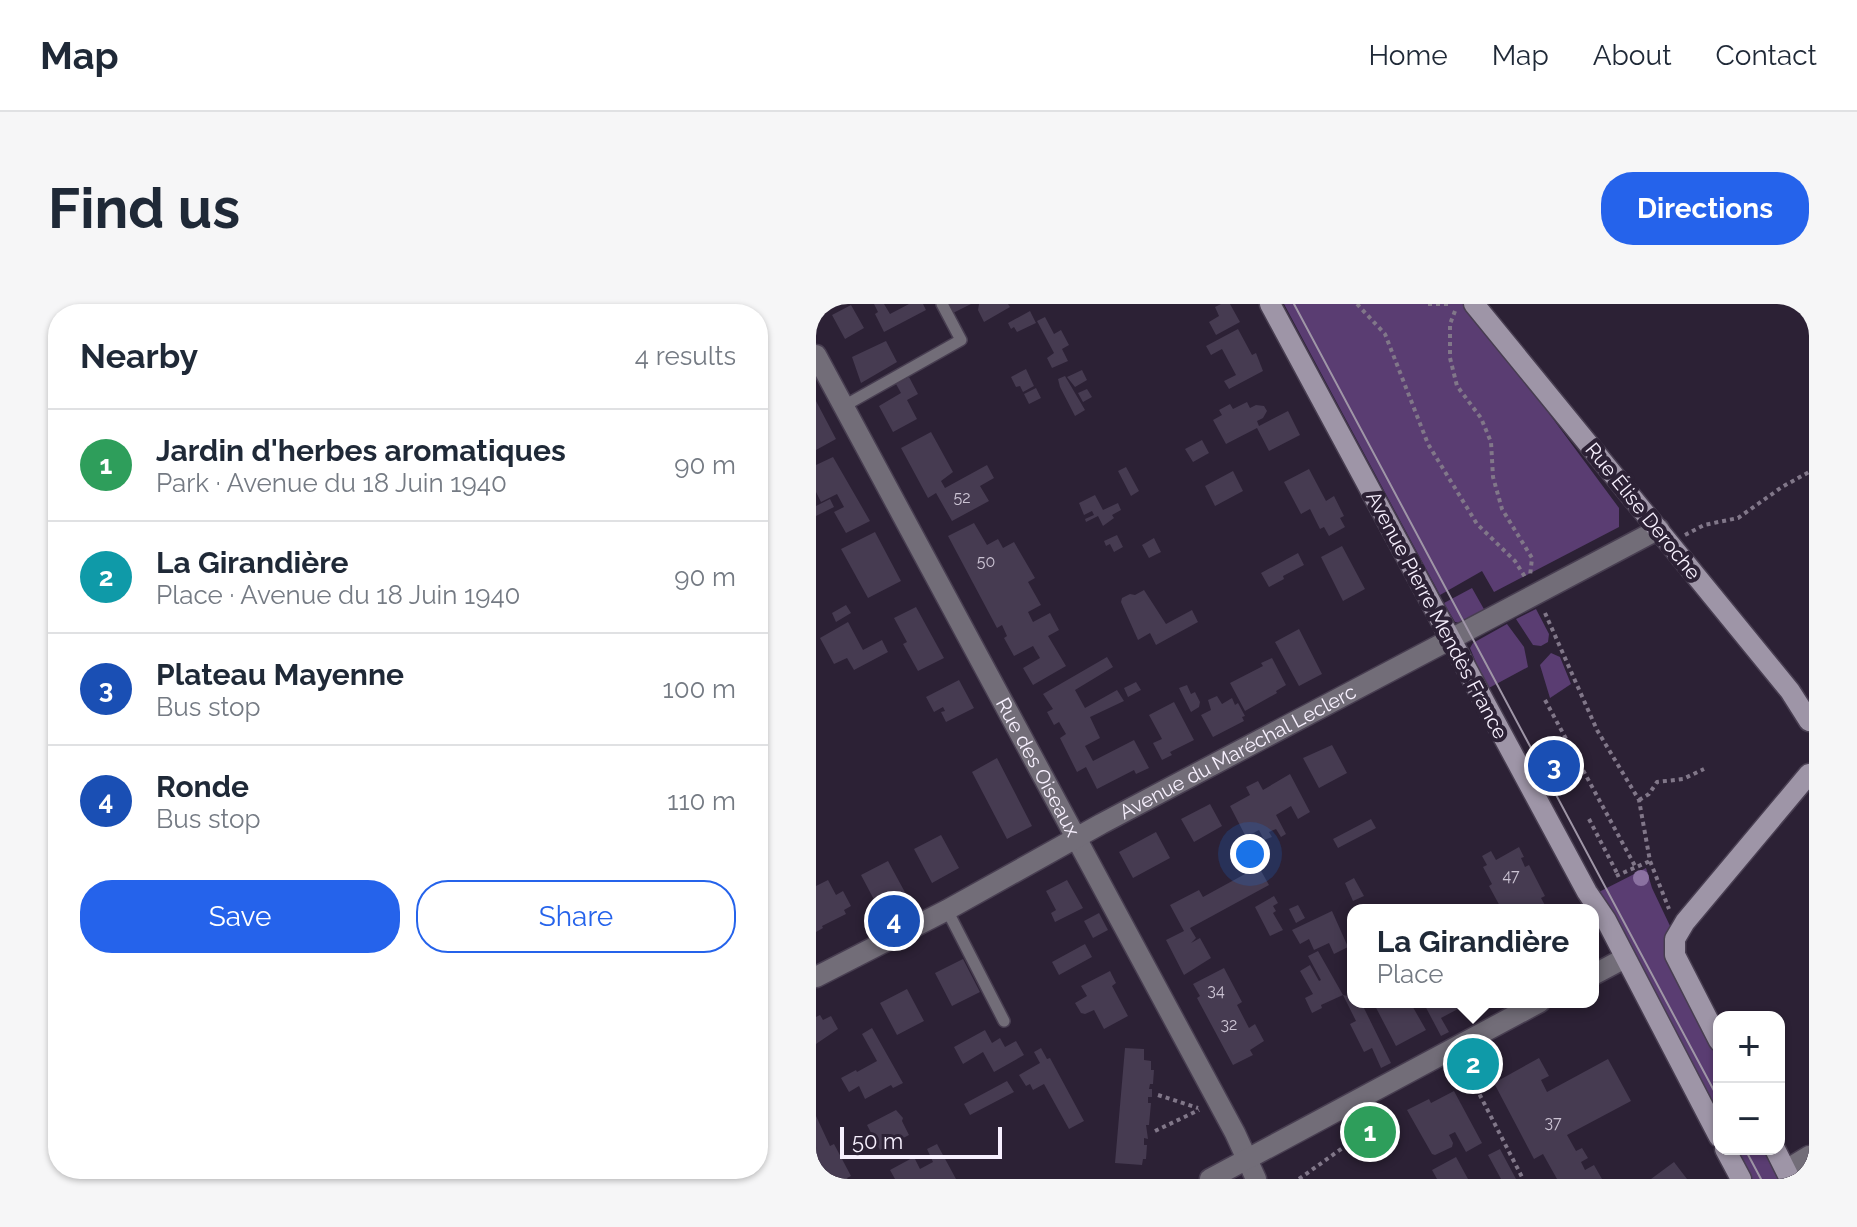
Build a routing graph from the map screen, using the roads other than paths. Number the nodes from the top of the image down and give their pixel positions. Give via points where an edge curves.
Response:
1 (942, 304) edge
2 (1270, 304) edge
3 (1474, 304) edge
4 (816, 355) edge
5 (844, 406) junction
6 (1659, 529) junction
7 (1451, 640) junction
8 (1809, 721) edge
9 (1809, 774) edge
10 (1075, 839) junction
11 (1595, 904) edge
12 (947, 910) junction
13 (1599, 911) edge
14 (1625, 958) junction
15 (1599, 972) edge
16 (816, 977) edge
17 (1529, 1008) edge
18 (1004, 1021) dead end
19 (1713, 1029) edge
20 (1713, 1126) edge
21 (1728, 1155) edge
22 (1778, 1155) edge
23 (1809, 1156) edge
24 (1246, 1160) junction
25 (1788, 1175) edge
26 (1210, 1179) edge
27 (1256, 1179) edge
28 (1741, 1179) edge

1 - 5 lane via 961,340
2 - 7 main road, Avenue Pierre Mendès France
3 - 6 main road, Rue Élise Deroche
4 - 5 street, Rue des Oiseaux
5 - 10 street, Rue des Oiseaux
6 - 7 street, Avenue du Maréchal Leclerc
6 - 8 main road, Rue Élise Deroche
7 - 10 street, Avenue du Maréchal Leclerc
7 - 11 main road, Avenue Pierre Mendès France
9 - 19 main road via 1675,939 1675,955
10 - 12 street, Avenue du Maréchal Leclerc
10 - 24 street, Rue des Oiseaux
12 - 16 street, Avenue du Maréchal Leclerc
12 - 18 lane
13 - 14 main road, Avenue Pierre Mendès France
14 - 15 street
14 - 20 main road, Avenue Pierre Mendès France
17 - 24 street
21 - 28 main road
22 - 25 main road
23 - 25 street
24 - 26 street
24 - 27 street, Rue des Oiseaux

